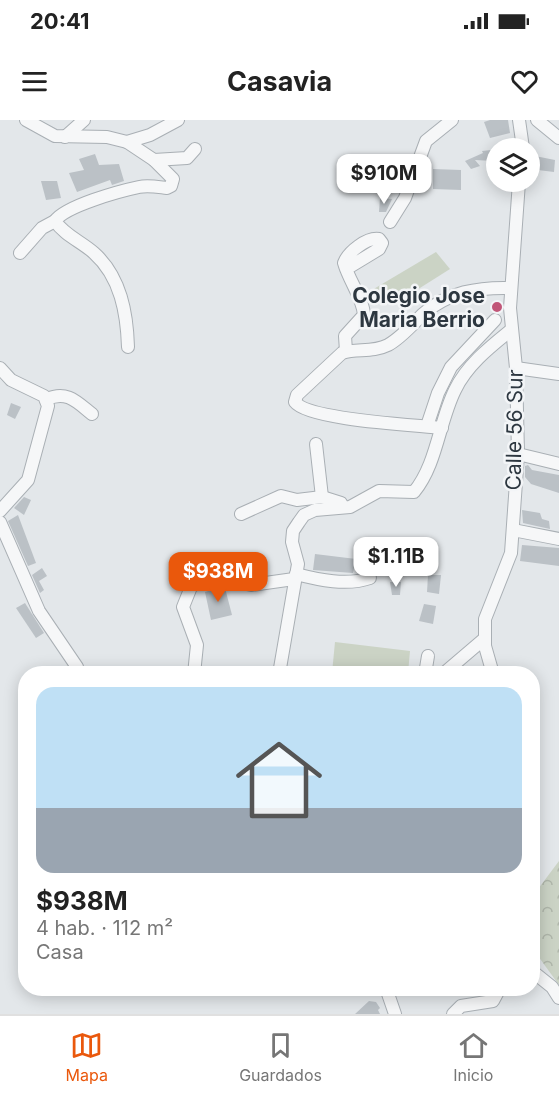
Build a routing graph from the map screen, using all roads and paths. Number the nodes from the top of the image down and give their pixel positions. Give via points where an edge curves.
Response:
1 (26, 120) edge
2 (84, 120) edge
3 (178, 120) edge
4 (452, 120) edge
5 (519, 120) edge
6 (537, 120) edge
7 (65, 137) junction
8 (522, 138) edge
9 (559, 138) edge
10 (127, 142) junction
11 (195, 149) dead end
12 (154, 160) junction
13 (518, 192) edge
14 (55, 221) junction
15 (390, 222) dead end
16 (20, 253) dead end
17 (346, 269) dead end
18 (511, 288) junction
19 (495, 320) dead end
20 (511, 330) junction
21 (128, 347) dead end
22 (346, 351) junction
23 (0, 368) edge
24 (516, 368) junction
25 (559, 374) edge
26 (47, 399) junction
27 (92, 414) dead end
28 (427, 426) junction
29 (442, 428) junction
30 (316, 444) dead end
31 (518, 454) junction
32 (559, 464) edge
33 (322, 497) junction
34 (350, 507) junction
35 (0, 511) edge
36 (241, 514) dead end
37 (0, 522) edge
38 (513, 530) junction
39 (559, 539) edge
40 (295, 577) junction
41 (370, 578) dead end
42 (484, 639) junction
43 (428, 656) dead end
44 (76, 666) edge
45 (195, 666) edge
46 (280, 666) edge
47 (426, 666) edge
48 (452, 666) edge
49 (491, 666) edge
50 (540, 977) edge
51 (389, 996) edge
52 (496, 996) edge
53 (559, 998) edge
54 (395, 1014) edge
55 (453, 1014) edge

1 - 7 street via 49,134
2 - 7 street
3 - 10 street
4 - 15 street via 426,141 405,198
5 - 8 street
6 - 9 street
7 - 10 street via 107,137
10 - 12 street
11 - 12 street via 187,158
12 - 14 street via 171,176 171,186 139,187 109,195 66,211
13 - 18 street, Calle 56 Sur
14 - 16 street via 42,228
14 - 21 street via 105,265 125,308
17 - 22 street via 364,306 364,315 345,336
18 - 20 street, Calle 56 Sur
18 - 22 street via 460,293 432,307 389,345 365,352
19 - 28 street via 452,367
20 - 24 street, Calle 56 Sur
20 - 29 street via 468,369 454,391
22 - 28 street via 297,395 295,402 299,407 347,418
23 - 26 street via 11,380
24 - 25 street
24 - 31 street, Calle 56 Sur
26 - 27 street via 56,395 71,397
26 - 35 street via 28,480
28 - 29 street
29 - 34 street via 414,492 379,491
30 - 33 street
31 - 32 street
31 - 38 street, Calle 56 Sur
33 - 34 street
33 - 36 street via 297,500 281,496
34 - 40 street via 315,510 304,515 293,531 292,542 298,555
37 - 44 street via 39,611
38 - 39 street
38 - 42 street, Calle 56 Sur via 511,553 485,619
40 - 41 street via 343,582
40 - 45 street via 251,585 214,577 191,587 183,607 197,645
40 - 46 street
42 - 48 street
42 - 49 street, Calle 56 Sur
43 - 47 street
50 - 53 street
51 - 54 street
52 - 55 street via 494,1001 461,1006

